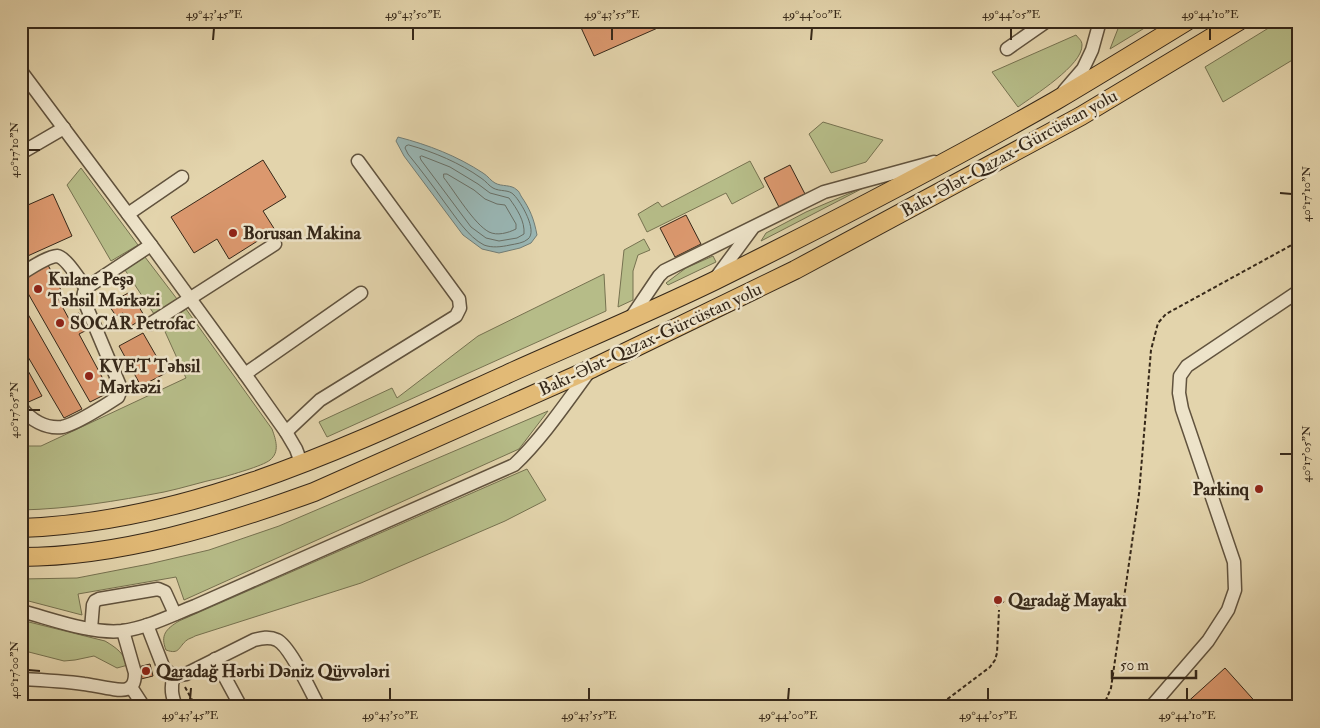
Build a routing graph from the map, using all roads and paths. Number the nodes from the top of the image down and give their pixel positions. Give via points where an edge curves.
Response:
1 (1047, 21) edge
2 (1100, 21) edge
3 (1187, 21) edge
4 (1239, 21) edge
5 (1007, 49) dead end
6 (21, 71) edge
7 (1057, 100) junction
8 (64, 128) junction
9 (21, 153) edge
10 (956, 156) junction
11 (358, 161) dead end
12 (182, 177) dead end
13 (128, 214) junction
14 (753, 227) junction
15 (1299, 240) edge
16 (151, 244) junction
17 (275, 244) dead end
18 (21, 274) edge
19 (712, 282) junction
20 (86, 288) junction
21 (1299, 291) edge
22 (361, 293) dead end
23 (189, 298) junction
24 (628, 322) junction
25 (150, 324) dead end
26 (592, 368) junction
27 (245, 374) junction
28 (21, 407) edge
29 (286, 432) junction
30 (302, 465) junction
31 (21, 528) edge
32 (21, 557) edge
33 (999, 610) dead end
34 (21, 611) edge
35 (175, 614) junction
36 (147, 625) junction
37 (91, 629) junction
38 (123, 631) junction
39 (215, 659) junction
40 (176, 676) junction
41 (21, 679) edge
42 (131, 688) junction
43 (144, 707) edge
44 (176, 707) edge
45 (196, 707) edge
46 (241, 707) edge
47 (319, 707) edge
48 (937, 707) edge
49 (1103, 707) edge
50 (1151, 707) edge

1 - 5 lane
2 - 7 lane via 1083,69
3 - 7 highway, Bakı-Ələt-Qazax-Gürcüstan yolu
4 - 26 highway, Bakı-Ələt-Qazax-Gürcüstan yolu via 1081,116 958,183 795,270
6 - 8 lane
7 - 10 highway, Bakı-Ələt-Qazax-Gürcüstan yolu
8 - 9 lane
8 - 13 lane
10 - 14 lane via 833,188
10 - 19 highway, Bakı-Ələt-Qazax-Gürcüstan yolu
11 - 29 lane via 460,299 460,308 456,316 320,400
12 - 13 lane
13 - 16 lane
14 - 19 lane
14 - 24 lane via 664,271
15 - 49 path via 1166,314 1158,323 1151,350 1138,504 1111,688
16 - 20 lane
16 - 23 lane
17 - 23 lane
18 - 20 lane via 58,256
19 - 24 highway, Bakı-Ələt-Qazax-Gürcüstan yolu
20 - 28 lane via 83,298 117,376 120,386 118,398 61,427 34,421
21 - 50 lane via 1187,366 1180,376 1182,409 1234,562 1235,590 1228,610 1208,640
22 - 27 lane
23 - 25 lane
23 - 27 lane
24 - 30 highway, Bakı-Ələt-Qazax-Gürcüstan yolu
26 - 32 highway, Bakı-Ələt-Qazax-Gürcüstan yolu via 276,506 125,547 79,554
26 - 35 lane via 514,465
27 - 29 lane
29 - 30 lane
30 - 31 highway, Bakı-Ələt-Qazax-Gürcüstan yolu via 170,507 74,524
33 - 48 path via 995,660
34 - 37 lane
35 - 36 lane
35 - 37 lane via 165,592 158,589 100,599 93,605
36 - 38 lane
36 - 40 lane via 164,668
37 - 38 lane
38 - 42 lane via 135,673
39 - 40 lane
39 - 46 lane
39 - 47 lane via 254,640 279,640
40 - 44 lane via 171,691
40 - 45 path
41 - 42 lane via 118,690
42 - 43 lane

